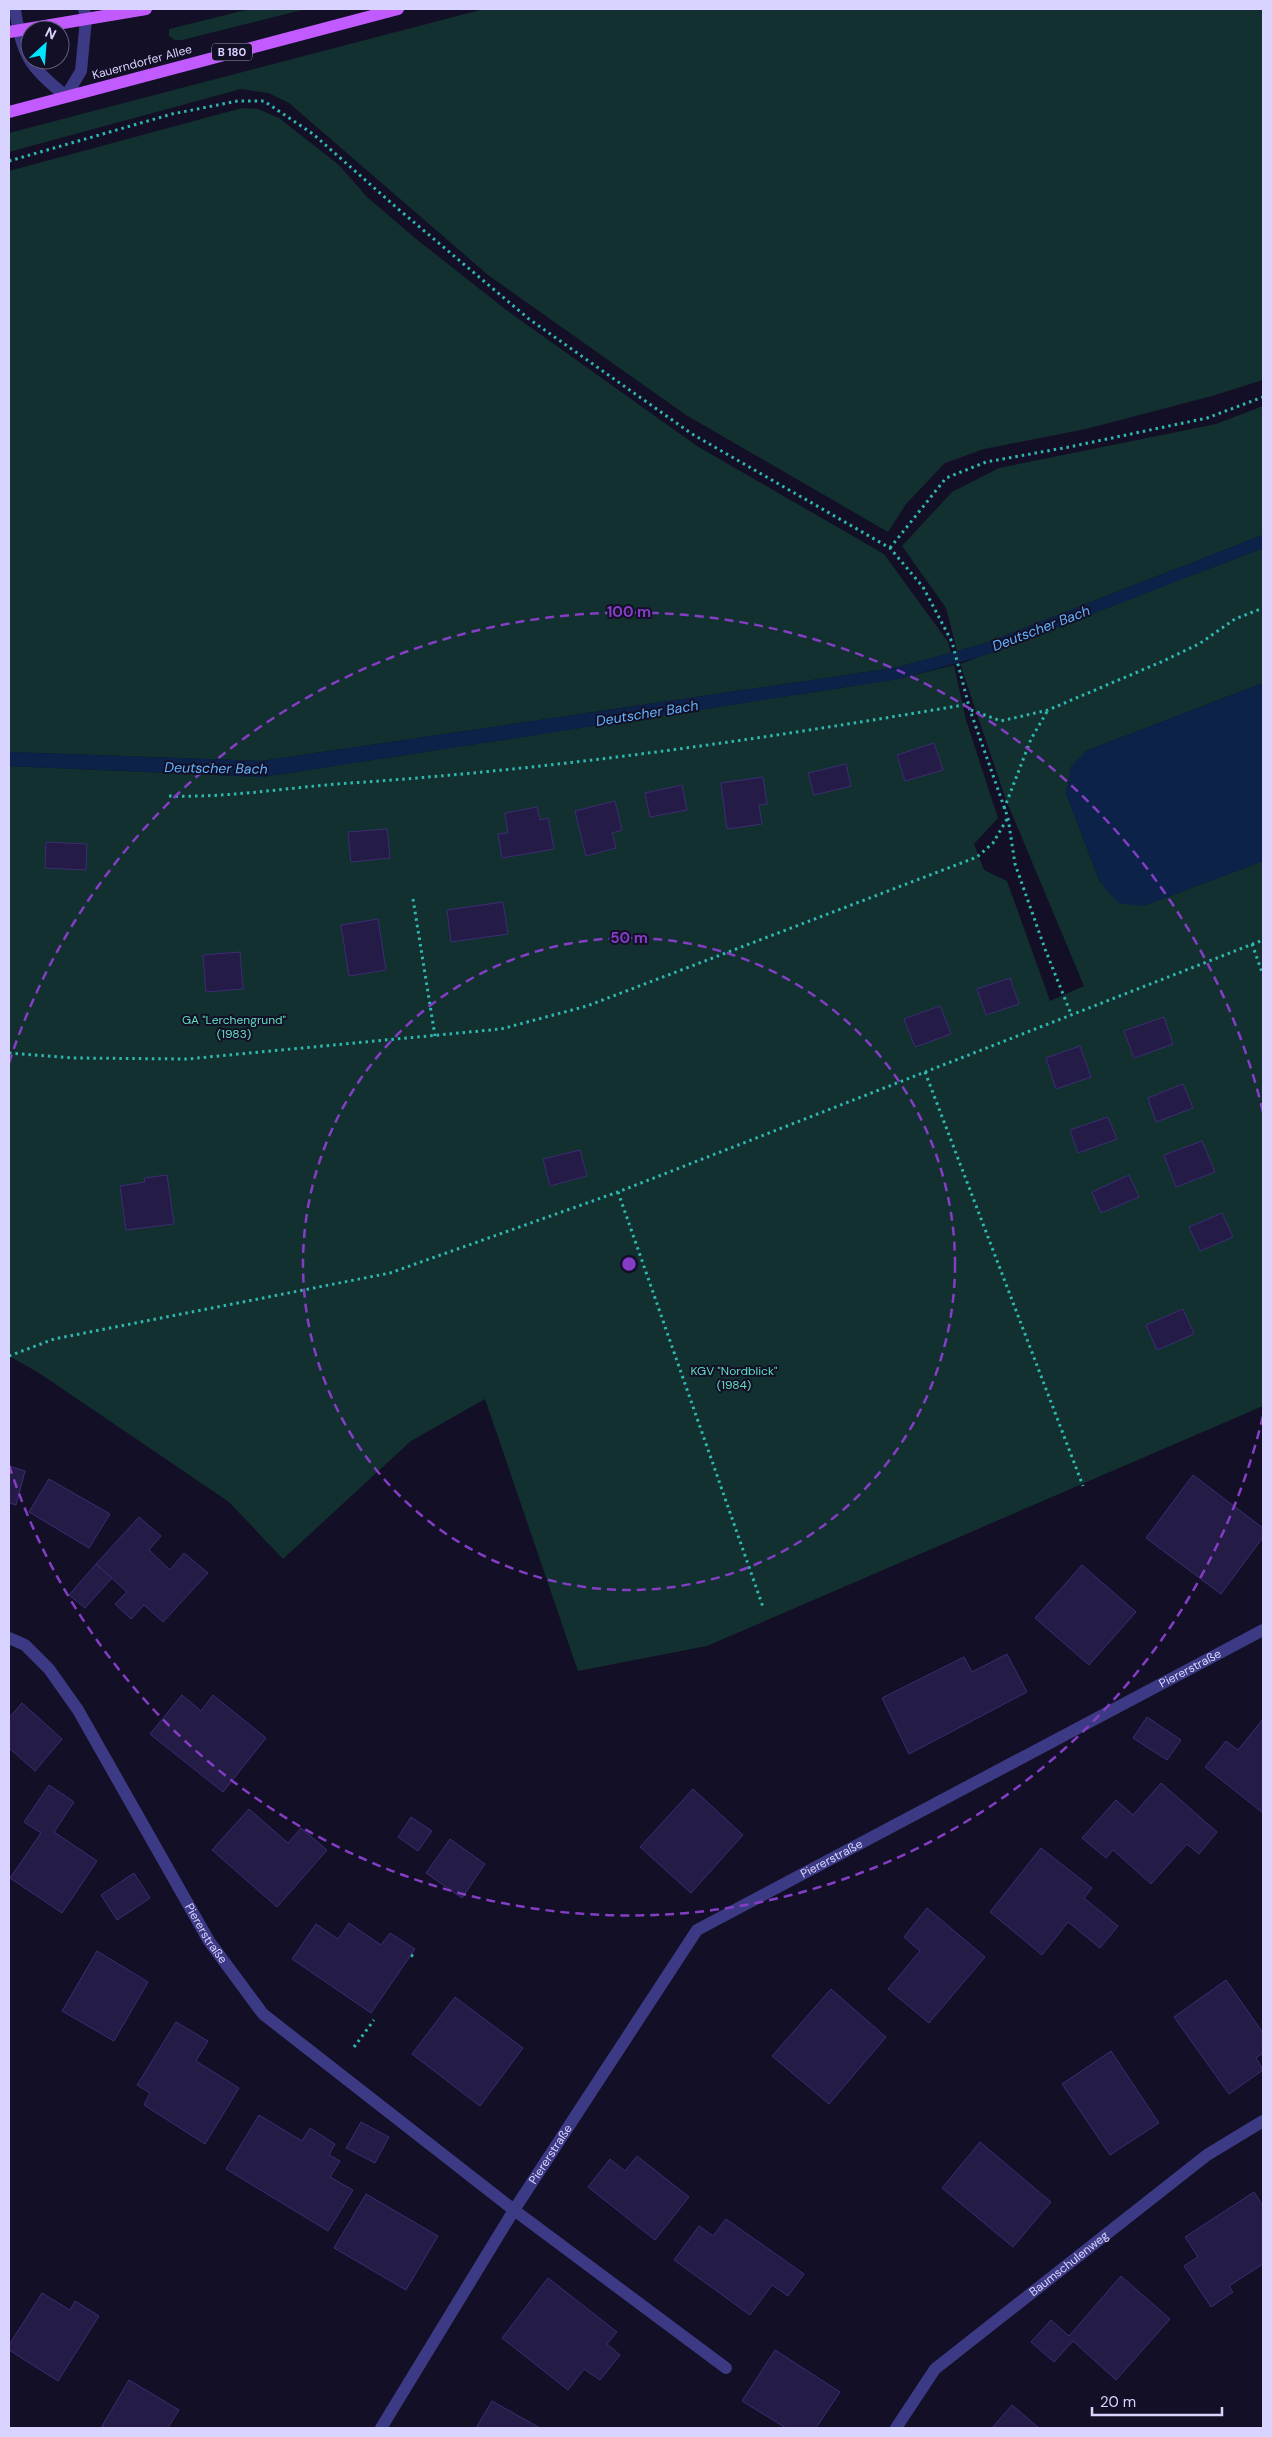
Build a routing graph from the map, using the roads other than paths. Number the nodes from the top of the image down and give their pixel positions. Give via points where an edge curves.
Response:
1 (15, 9) edge
2 (146, 9) edge
3 (398, 9) edge
4 (85, 14) edge
5 (13, 31) edge
6 (66, 96) junction
7 (9, 112) edge
8 (1263, 1630) edge
9 (9, 1638) edge
10 (1263, 2121) edge
11 (514, 2210) junction
12 (726, 2368) dead end
13 (381, 2428) edge
14 (896, 2428) edge

1 - 5 street
2 - 4 main road
3 - 6 main road, Kauerndorfer Allee / B 180
4 - 5 main road
4 - 6 street via 82,71
5 - 6 street via 31,64
6 - 7 main road, Kauerndorfer Allee / B 180
8 - 11 street, Piererstraße via 697,1930
9 - 11 street, Piererstraße via 26,1645 49,1669 78,1710 209,1940 263,2014
10 - 14 street, Baumschulenweg via 1207,2155 935,2369
11 - 12 street, Piererstraße
11 - 13 street, Piererstraße

